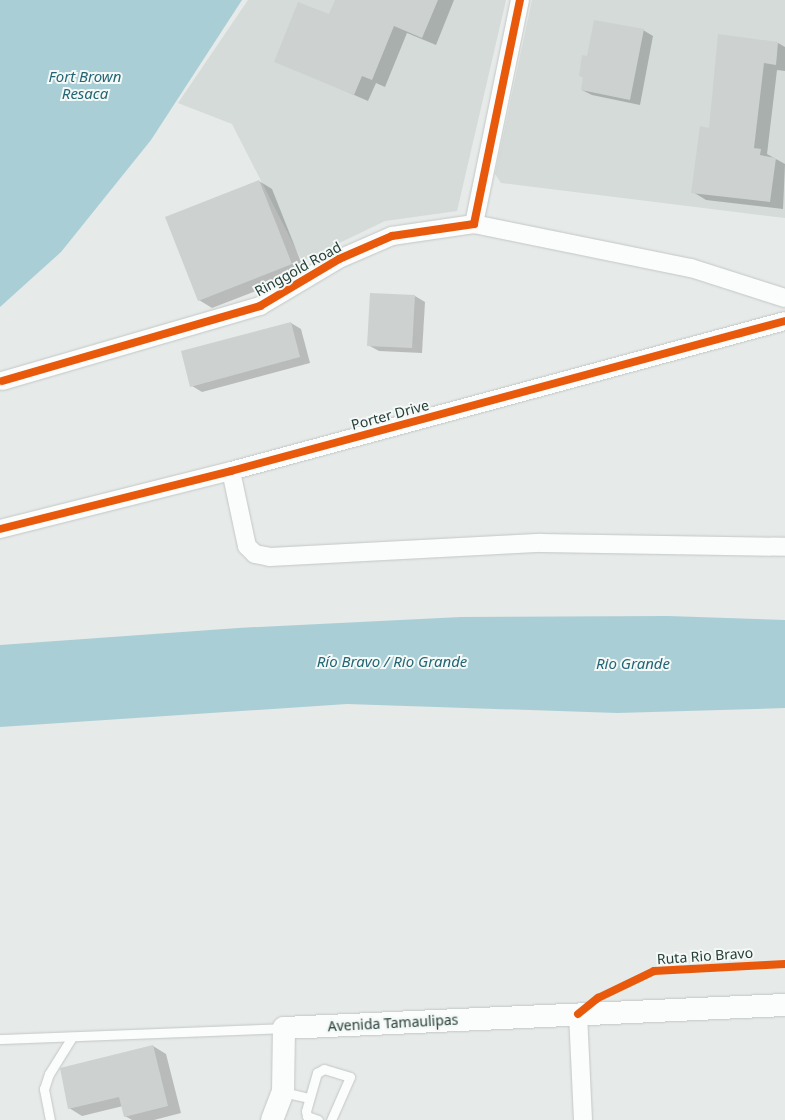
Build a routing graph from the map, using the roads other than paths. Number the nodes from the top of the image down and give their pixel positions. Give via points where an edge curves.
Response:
1 (520, 0) edge
2 (474, 224) junction
3 (785, 298) edge
4 (785, 321) edge
5 (2, 381) dead end
6 (231, 471) junction
7 (0, 529) edge
8 (785, 547) edge
9 (785, 1005) edge
10 (578, 1014) junction
11 (284, 1028) junction
12 (72, 1037) junction
13 (0, 1039) edge
14 (283, 1092) junction
15 (309, 1098) junction
16 (50, 1120) edge
17 (272, 1120) edge
18 (318, 1120) edge
19 (331, 1120) edge
20 (583, 1120) edge

1 - 2 street
2 - 3 street, Ringgold Road via 691,268
2 - 5 street, Ringgold Road via 392,236 339,259 260,306
4 - 6 street, Porter Drive
6 - 7 street, Porter Drive
6 - 8 street via 247,546 255,554 270,557 541,543
9 - 10 street, Avenida Tamaulipas
10 - 11 street, Avenida Tamaulipas
10 - 20 street
11 - 12 lane, Avenida Tamaulipas
11 - 14 street
12 - 13 lane, Avenida Tamaulipas
12 - 16 lane via 49,1074 44,1089
14 - 15 lane
14 - 17 street
15 - 18 lane via 306,1114
15 - 19 lane via 320,1069 349,1074 350,1080

